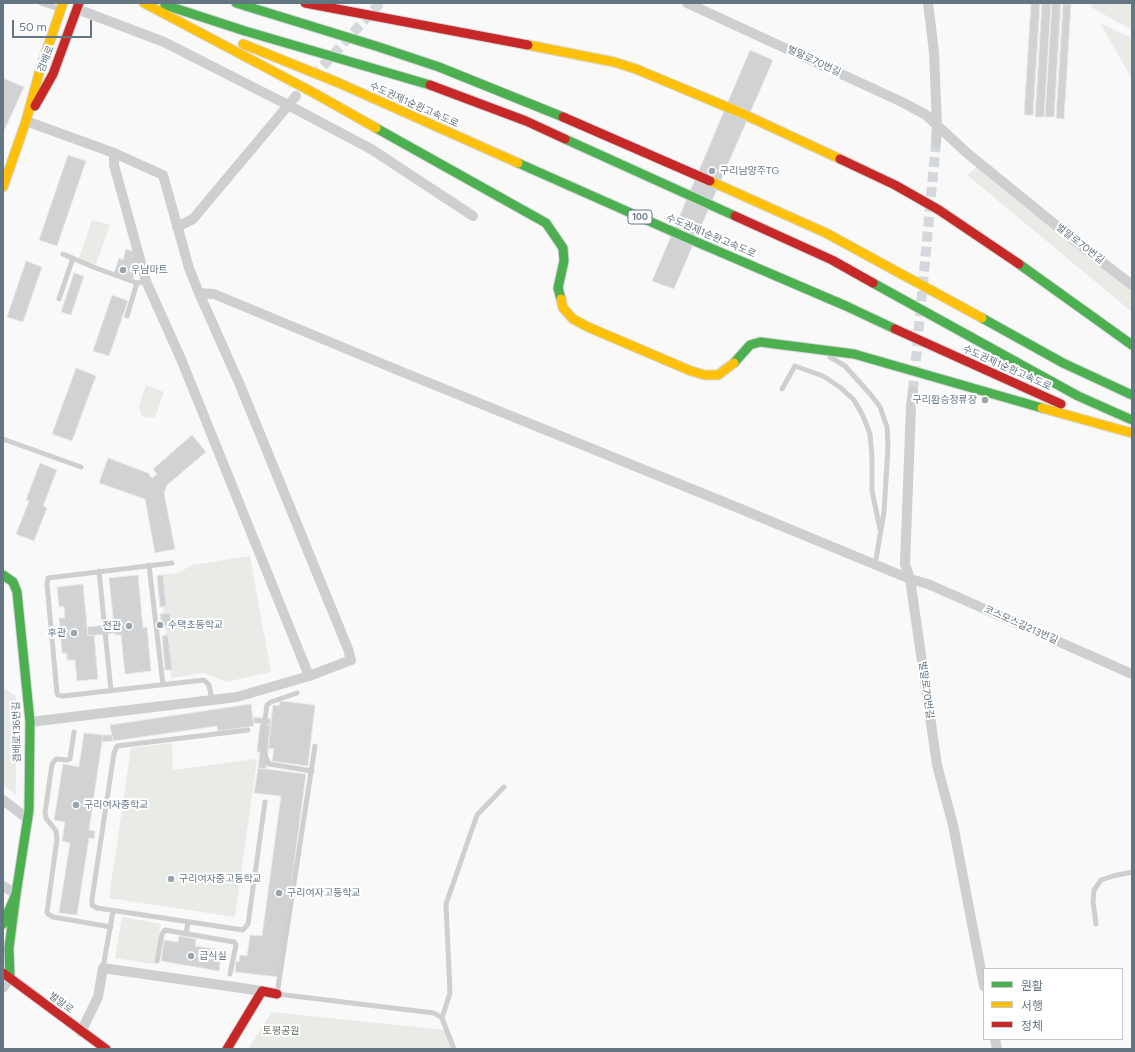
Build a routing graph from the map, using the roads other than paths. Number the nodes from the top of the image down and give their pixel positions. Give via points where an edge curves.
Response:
1 (41, 3) edge
2 (144, 3) edge
3 (150, 3) edge
4 (159, 3) edge
5 (236, 3) edge
6 (305, 3) edge
7 (687, 3) edge
8 (928, 3) edge
9 (62, 6) edge
10 (78, 6) edge
11 (296, 96) dead end
12 (288, 105) junction
13 (26, 121) junction
14 (937, 126) junction
15 (936, 142) tunnel mouth
16 (114, 153) junction
17 (3, 187) edge
18 (473, 216) dead end
19 (177, 227) junction
20 (63, 254) dead end
21 (72, 258) junction
22 (141, 282) junction
23 (1132, 285) edge
24 (199, 293) junction
25 (58, 299) dead end
26 (127, 316) dead end
27 (1132, 346) edge
28 (815, 349) junction
29 (782, 389) dead end
30 (913, 391) tunnel mouth
31 (1132, 395) edge
32 (1132, 420) edge
33 (1132, 427) edge
34 (1132, 433) edge
35 (3, 439) edge
36 (82, 467) dead end
37 (880, 532) junction
38 (172, 563) dead end
39 (875, 565) junction
40 (149, 566) junction
41 (99, 571) junction
42 (3, 575) edge
43 (910, 579) junction
44 (1132, 674) edge
45 (309, 676) junction
46 (162, 685) junction
47 (110, 691) junction
48 (297, 693) dead end
49 (212, 700) junction
50 (30, 722) junction
51 (248, 730) dead end
52 (74, 732) dead end
53 (315, 746) dead end
54 (312, 770) junction
55 (504, 787) dead end
56 (3, 800) edge
57 (265, 802) dead end
58 (28, 819) junction
59 (1132, 872) edge
60 (3, 886) edge
61 (16, 894) junction
62 (113, 910) junction
63 (188, 922) junction
64 (3, 924) edge
65 (1096, 924) dead end
66 (111, 927) junction
67 (186, 934) junction
68 (157, 961) dead end
69 (103, 968) junction
70 (230, 974) dead end
71 (7, 976) edge
72 (983, 981) edge
73 (3, 988) edge
74 (262, 991) junction
75 (278, 994) junction
76 (442, 1018) junction
77 (81, 1032) junction
78 (106, 1049) edge
79 (227, 1049) edge
80 (454, 1049) edge

1 - 9 lane
2 - 28 main road via 314,93 546,223 563,248 564,261 558,288 563,308 573,319 588,327 705,375 718,376 736,362 750,345 760,342
3 - 33 main road, 수도권제1순환고속도로 / 100 via 339,83 1071,408
4 - 32 main road, 수도권제1순환고속도로 via 401,76 526,121 832,260 1078,396
5 - 31 main road via 439,67 574,120 819,230 1063,362
6 - 27 main road via 580,55 636,69 739,112 894,185 939,210
7 - 14 street, 벌말로70번길 via 902,102 926,115
8 - 14 street via 934,52
9 - 13 main road, 검배로
10 - 12 street via 164,42
10 - 13 main road, 검배로 via 53,74
11 - 12 street
12 - 18 street via 371,149
12 - 19 street via 193,219
13 - 16 street
13 - 17 main road, 검배로
14 - 15 street
14 - 23 street, 벌말로70번길
16 - 19 street via 163,175
16 - 22 street via 114,165
19 - 24 street
20 - 21 lane
21 - 22 lane
21 - 25 lane
22 - 26 lane
22 - 45 street via 181,359
24 - 39 street, 코스모스길213번길 via 214,294
24 - 45 street via 240,385 348,649 351,660
28 - 34 main road via 854,354
28 - 37 lane via 845,366 880,408 887,427 884,512
29 - 37 lane via 795,366 823,376 854,400 870,434 872,491
30 - 43 street, 벌말로70번길 via 904,564
35 - 36 lane
37 - 39 lane
38 - 40 lane
39 - 43 street, 코스모스길213번길
40 - 41 lane
40 - 46 lane
41 - 47 lane
41 - 47 lane via 50,577 47,580 57,693 63,696
42 - 50 main road, 겸배로136번길 via 13,582 17,592
43 - 44 street, 코스모스길213번길 via 928,584
43 - 72 street, 벌말로70번길 via 937,765 954,825
45 - 49 street via 237,697
46 - 47 lane
46 - 49 lane via 204,680 209,685
48 - 54 lane via 267,705 262,748 269,764
49 - 50 street
50 - 58 main road, 겸배로136번길
51 - 62 lane via 115,748 92,901 94,907
52 - 66 lane via 70,759 54,759 51,771 45,813 56,831 57,839 47,912 53,917
53 - 54 lane
54 - 75 lane
55 - 76 lane via 477,815 446,904 450,992
56 - 58 street
57 - 63 lane via 248,926 240,930
58 - 61 main road, 겸배로136번길
59 - 65 lane via 1101,880 1094,890
60 - 61 street
61 - 64 main road
61 - 71 main road
62 - 63 lane
62 - 66 lane
63 - 67 lane
66 - 69 lane
67 - 68 lane via 164,931
67 - 70 lane via 235,943
69 - 74 street
69 - 77 street via 98,997
71 - 73 street
71 - 77 main road, 벌말로
74 - 75 main road
74 - 79 main road
75 - 76 lane via 434,1013
76 - 80 lane
77 - 78 main road, 벌말로

